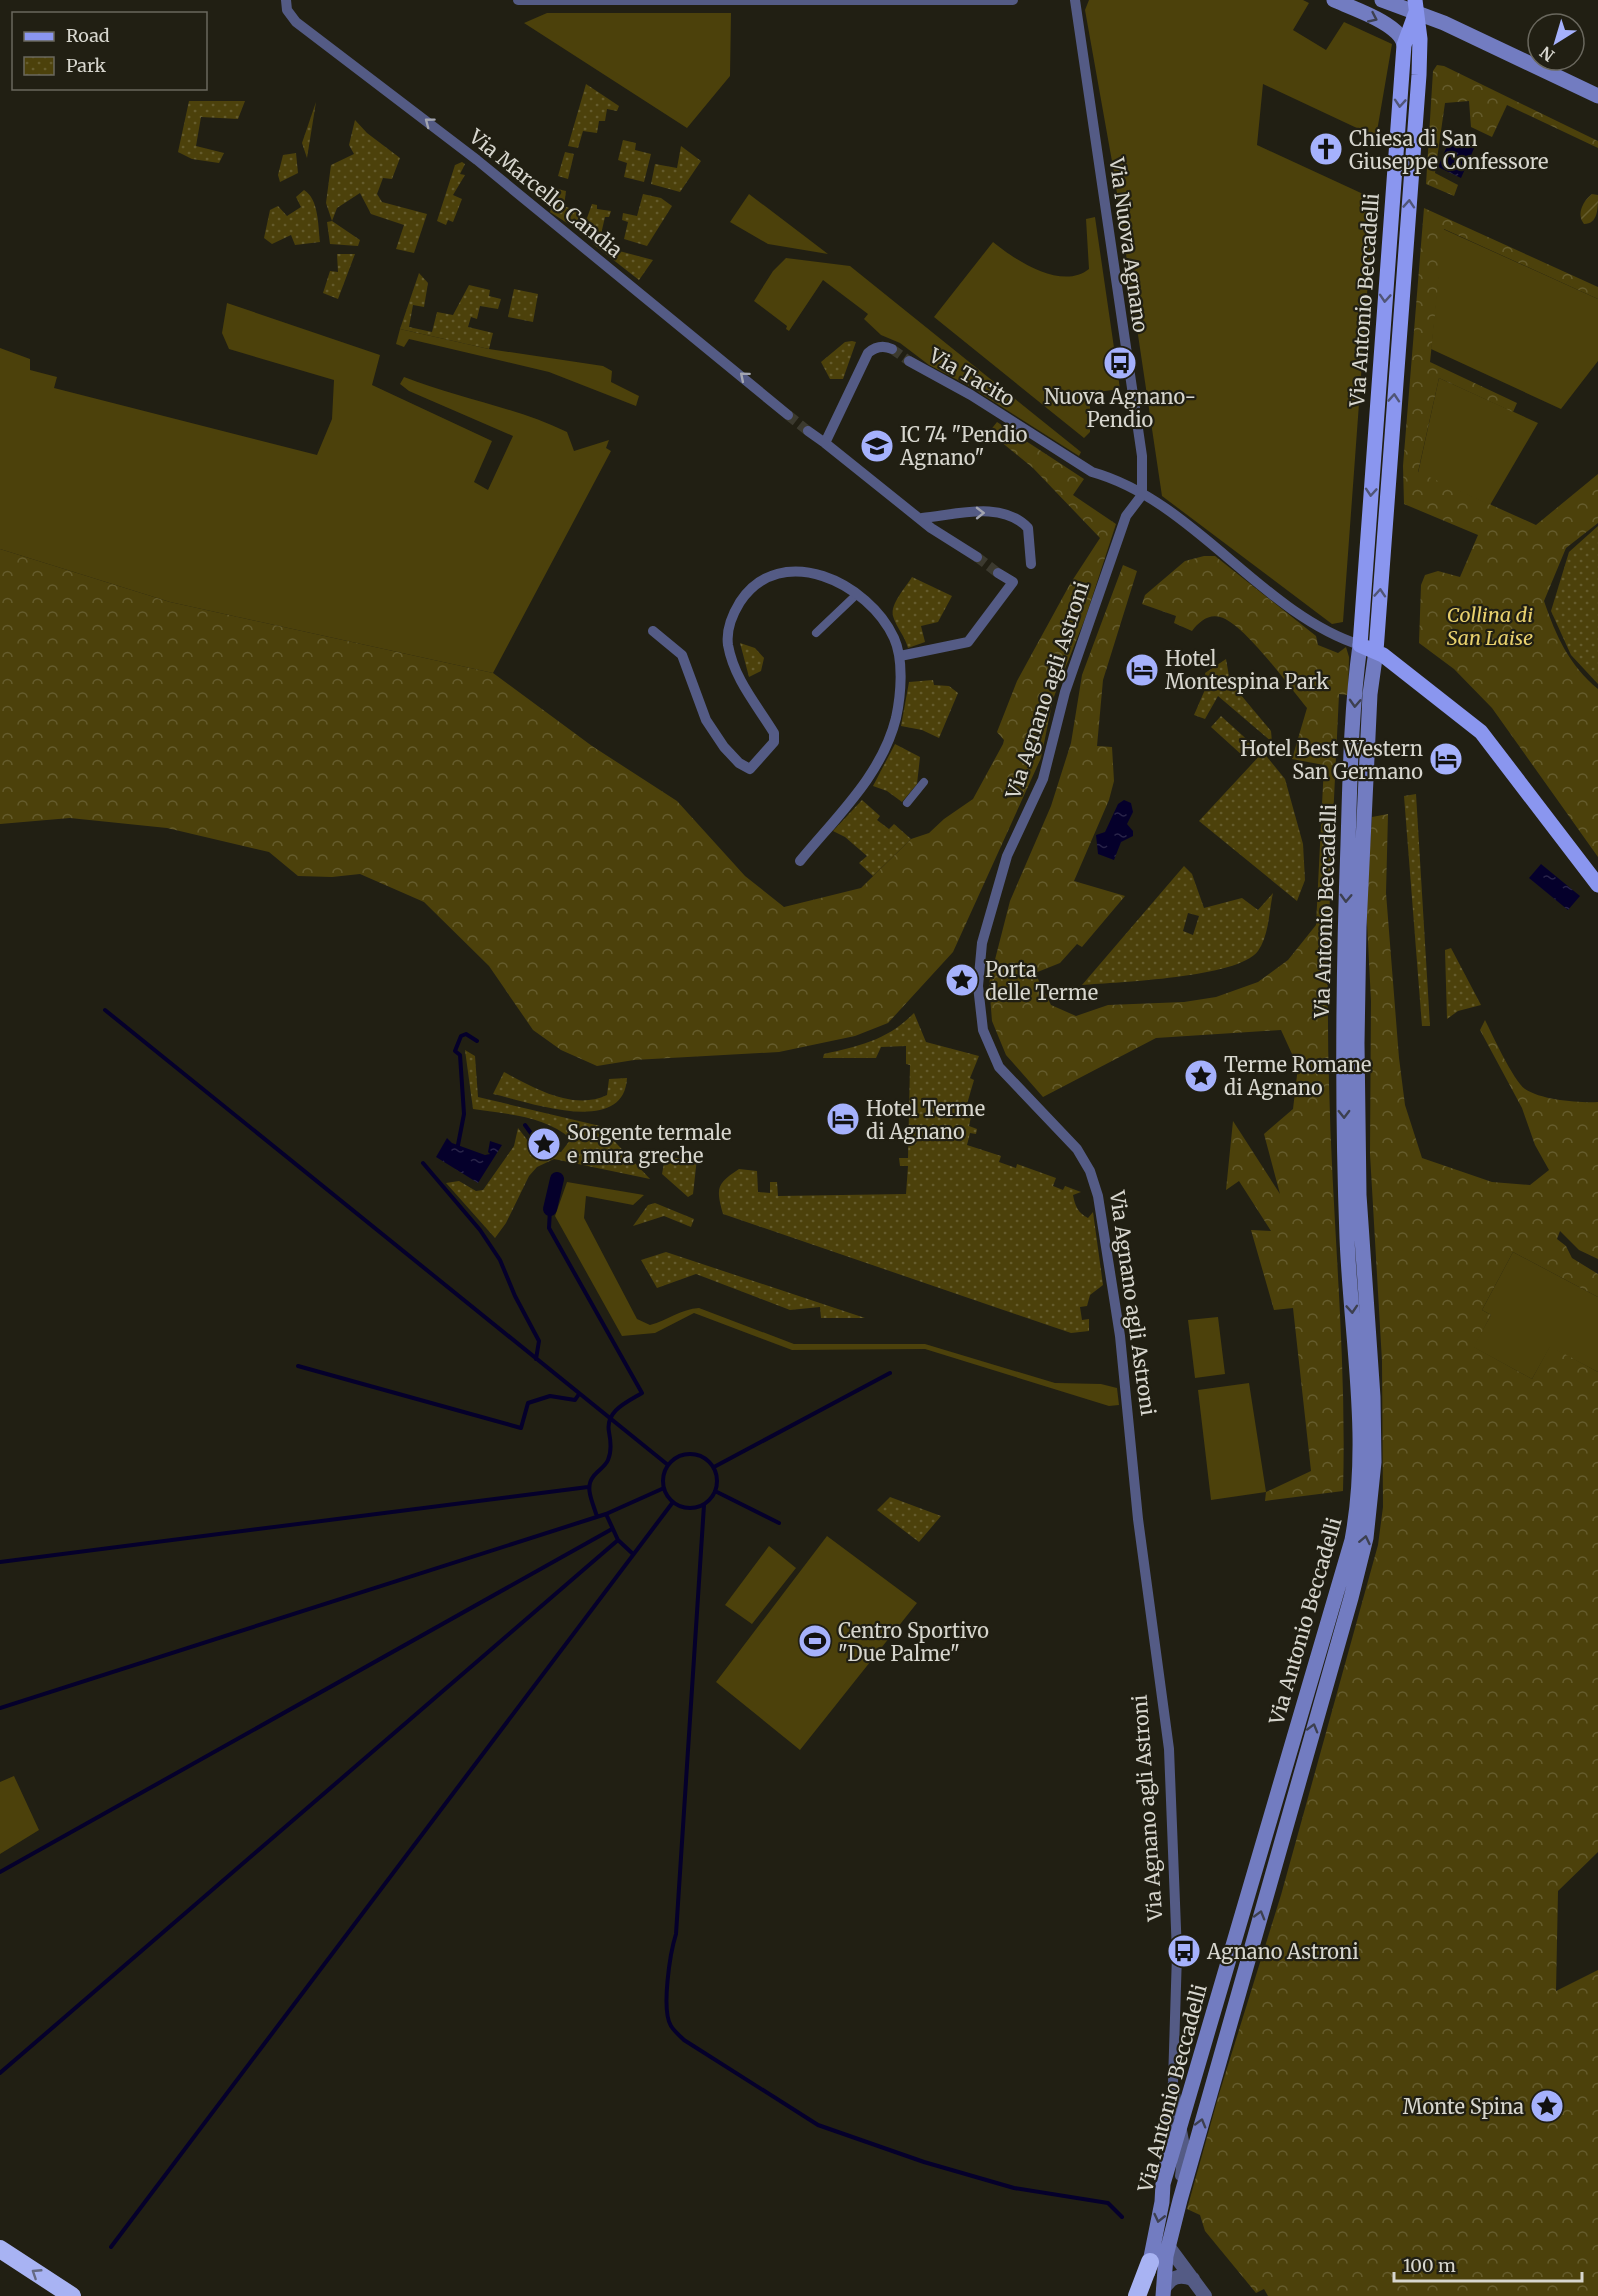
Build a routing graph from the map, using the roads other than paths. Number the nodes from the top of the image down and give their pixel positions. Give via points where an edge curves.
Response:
1 (286, 0) edge
2 (518, 0) edge
3 (1013, 0) edge
4 (1075, 0) edge
5 (1334, 0) edge
6 (1382, 0) edge
7 (1416, 6) edge
8 (1404, 45) junction
9 (1598, 96) edge
10 (892, 349) dead end
11 (909, 361) tunnel mouth
12 (788, 415) tunnel mouth
13 (808, 431) tunnel mouth
14 (825, 443) junction
15 (1142, 495) junction
16 (922, 518) junction
17 (976, 557) tunnel mouth
18 (1031, 564) dead end
19 (998, 573) tunnel mouth
20 (856, 595) junction
21 (653, 631) dead end
22 (816, 633) dead end
23 (1360, 645) junction
24 (1376, 651) junction
25 (900, 656) junction
26 (1352, 769) junction
27 (1367, 770) junction
28 (924, 782) dead end
29 (907, 803) dead end
30 (800, 861) dead end
31 (1598, 885) edge
32 (1173, 2082) junction
33 (1180, 2126) junction
34 (1163, 2184) junction
35 (1180, 2200) junction
36 (0, 2249) edge
37 (1156, 2250) junction
38 (1193, 2279) junction
39 (1163, 2293) edge
40 (72, 2296) edge
41 (1137, 2296) edge
42 (1144, 2296) edge
43 (1205, 2296) edge

12 -> 1 street, Via Marcello Candia via 477,159 296,22 287,10
2 - 3 street
4 - 15 street, Via Nuova Agnano via 1142,456
5 -> 8 main road via 1385,23 1400,33
6 - 7 main road
7 - 8 main road, Via Antonio Beccadelli
7 - 9 main road
24 -> 7 main road, Via Antonio Beccadelli via 1419,75
8 -> 23 main road, Via Antonio Beccadelli
10 - 14 street via 886,346 868,353
11 - 15 street, Via Tacito via 1092,471 1114,478
13 - 14 street
14 - 16 street
15 - 23 street, Via Tacito via 1161,504 1315,626
15 - 32 street, Via Agnano agli Astroni via 1126,516 1065,692 1043,779 1007,856 982,944 978,986 983,1030 999,1067 1077,1149 1098,1196 1120,1336 1138,1518 1169,1749 1177,1954
16 - 17 street
16 -> 18 street via 967,513 1013,515 1028,528
19 - 25 street via 1013,582 968,642
20 - 21 street via 818,574 795,569 758,583 733,613 728,644 735,666 744,688 774,733 771,748 750,769 724,747 706,720 682,655
20 - 22 street
20 - 25 street via 887,625
23 - 24 main road
23 -> 26 main road, Via Antonio Beccadelli
24 - 27 main road, Via Antonio Beccadelli
24 - 31 main road via 1481,732
25 - 30 street via 896,719 885,748 852,800
26 - 27 main road
26 -> 33 main road, Via Antonio Beccadelli via 1343,980 1344,1110 1347,1240 1362,1428 1360,1491 1352,1540
35 -> 27 main road, Via Antonio Beccadelli via 1351,1598 1370,1514 1374,1437 1359,1195 1358,1063 1359,927
28 - 29 street
32 - 33 street
32 - 34 street, Via Agnano agli Astroni
33 - 34 main road, Via Antonio Beccadelli
33 - 35 street via 1184,2155
34 -> 37 main road, Via Antonio Beccadelli
35 - 37 main road, Via Antonio Beccadelli
40 -> 36 highway
37 - 38 street
37 - 39 main road
37 - 41 highway
37 - 42 main road
38 - 39 street via 1173,2278
38 - 43 street

